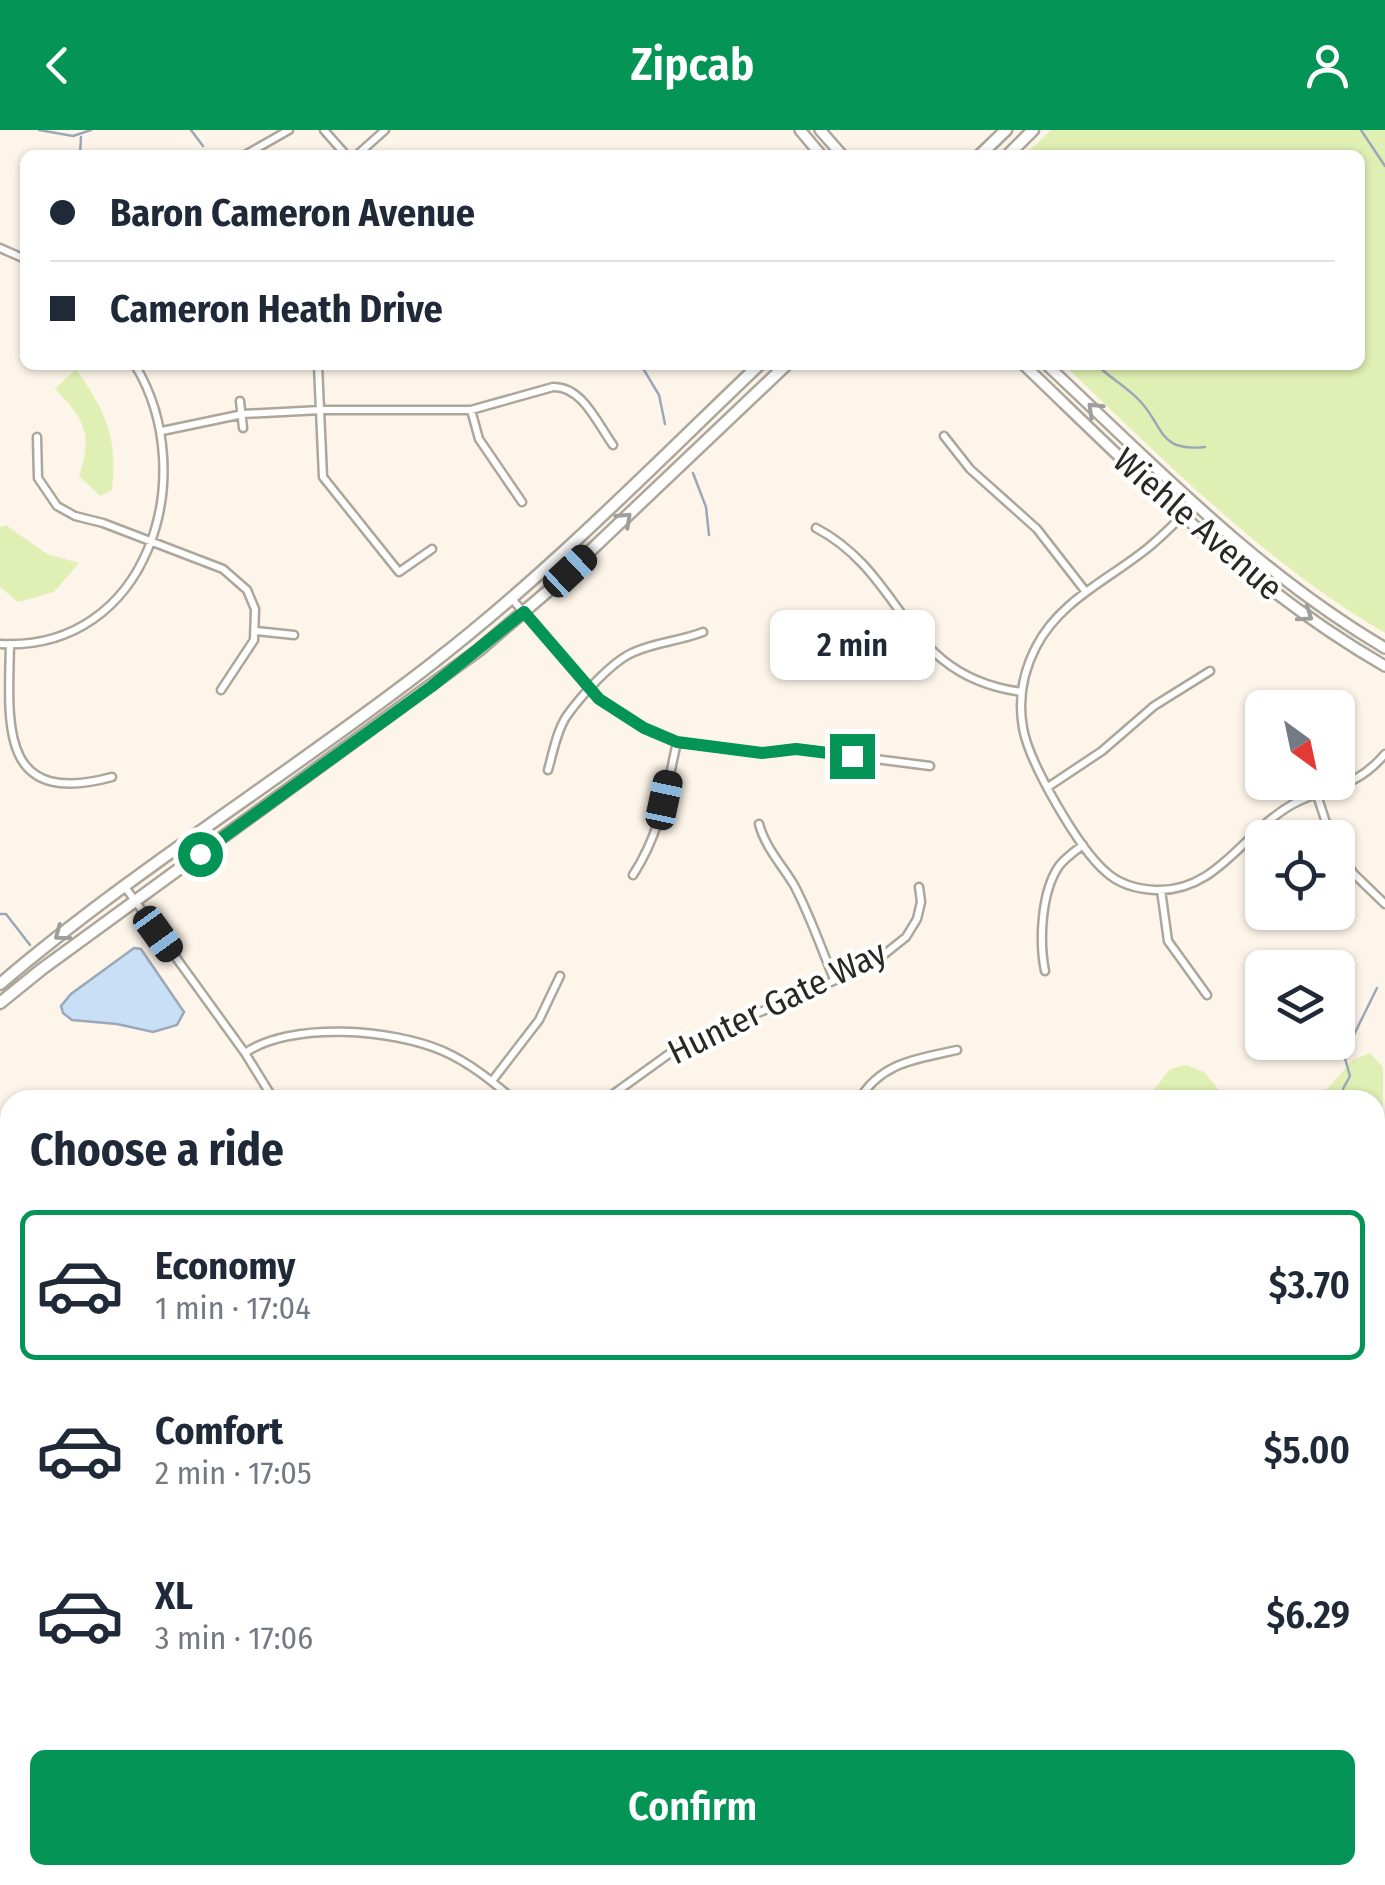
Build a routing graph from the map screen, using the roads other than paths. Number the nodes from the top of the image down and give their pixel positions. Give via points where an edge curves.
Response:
1 (289, 130) edge
2 (324, 130) edge
3 (385, 130) edge
4 (800, 130) edge
5 (820, 130) edge
6 (1006, 130) edge
7 (1033, 130) edge
8 (254, 150) edge
9 (342, 150) edge
10 (363, 150) edge
11 (818, 150) edge
12 (838, 150) edge
13 (985, 150) edge
14 (1013, 150) edge
15 (138, 370) edge
16 (318, 370) edge
17 (754, 370) edge
18 (781, 370) edge
19 (1029, 370) edge
20 (1053, 370) edge
21 (240, 401) dead end
22 (321, 410) junction
23 (471, 410) junction
24 (243, 414) junction
25 (244, 428) dead end
26 (162, 431) junction
27 (944, 436) dead end
28 (37, 437) dead end
29 (613, 445) dead end
30 (522, 502) dead end
31 (1193, 505) junction
32 (1182, 516) junction
33 (816, 528) dead end
34 (152, 541) junction
35 (432, 549) dead end
36 (1086, 592) junction
37 (512, 598) junction
38 (524, 612) junction
39 (256, 630) junction
40 (703, 632) dead end
41 (294, 636) dead end
42 (0, 644) edge
43 (10, 644) junction
44 (1385, 648) edge
45 (1385, 666) edge
46 (1210, 671) dead end
47 (221, 690) dead end
48 (590, 690) junction
49 (1022, 692) junction
50 (677, 742) junction
51 (1385, 754) edge
52 (930, 766) dead end
53 (548, 770) dead end
54 (112, 776) dead end
55 (1355, 780) edge
56 (1048, 787) junction
57 (1304, 800) edge
58 (760, 824) dead end
59 (1083, 845) junction
60 (633, 875) dead end
61 (1355, 875) edge
62 (124, 887) junction
63 (919, 887) dead end
64 (1160, 890) junction
65 (135, 901) junction
66 (1385, 904) edge
67 (1044, 971) dead end
68 (560, 976) dead end
69 (834, 979) junction
70 (0, 984) edge
71 (1207, 996) dead end
72 (0, 1004) edge
73 (957, 1050) dead end
74 (245, 1053) junction
75 (492, 1081) junction
76 (268, 1090) edge
77 (502, 1090) edge
78 (619, 1090) edge
79 (866, 1090) edge

1 - 8 street
2 - 9 street
3 - 10 street
4 - 11 main road
5 - 12 main road
6 - 13 main road
7 - 14 main road
15 - 26 street
16 - 22 street
17 - 37 main road
38 -> 18 main road
19 - 32 main road, Wiehle Avenue
31 -> 20 main road, Wiehle Avenue
21 - 24 street
22 - 23 street
22 - 24 street
22 - 35 street via 324,477 358,524 399,572
23 - 29 street via 566,386
23 - 30 street via 479,439
24 - 25 street
24 - 26 street
26 - 34 street via 164,492
27 - 36 street via 1036,529
28 - 34 street via 38,478 57,506
31 - 32 street
31 - 44 main road, Wiehle Avenue via 1274,573
32 - 36 street
32 -> 45 main road, Wiehle Avenue via 1285,600
33 - 49 street via 849,550 943,662 984,685
34 - 39 street via 240,581 252,599
34 - 43 street via 127,587 104,610 59,636
36 - 49 street via 1042,636
37 - 38 street
37 - 62 main road via 430,666
38 - 48 street
38 - 65 main road
39 - 41 street
39 - 47 street
40 - 48 street via 628,654
42 - 43 street
43 - 54 street via 10,735 23,765 61,785
46 - 56 street
48 - 50 street via 613,710
48 - 53 street via 566,718
49 - 56 street via 1024,733
50 - 52 street
50 - 60 street via 658,829
51 - 55 street
56 - 59 street
57 - 64 street via 1207,877
58 - 69 street
59 - 64 street via 1114,878
59 - 67 street via 1062,862 1048,893
61 - 66 street
62 - 65 street
62 -> 70 main road
63 - 69 street, Hunter Gate Way via 918,920 906,937 871,965
64 - 71 street via 1168,940
65 - 72 main road
65 - 74 street
68 - 75 street via 539,1020
69 - 78 street, Hunter Gate Way via 680,1046
73 - 79 street via 893,1066
74 - 75 street via 294,1033 384,1035 443,1051
74 - 76 street
75 - 77 street

